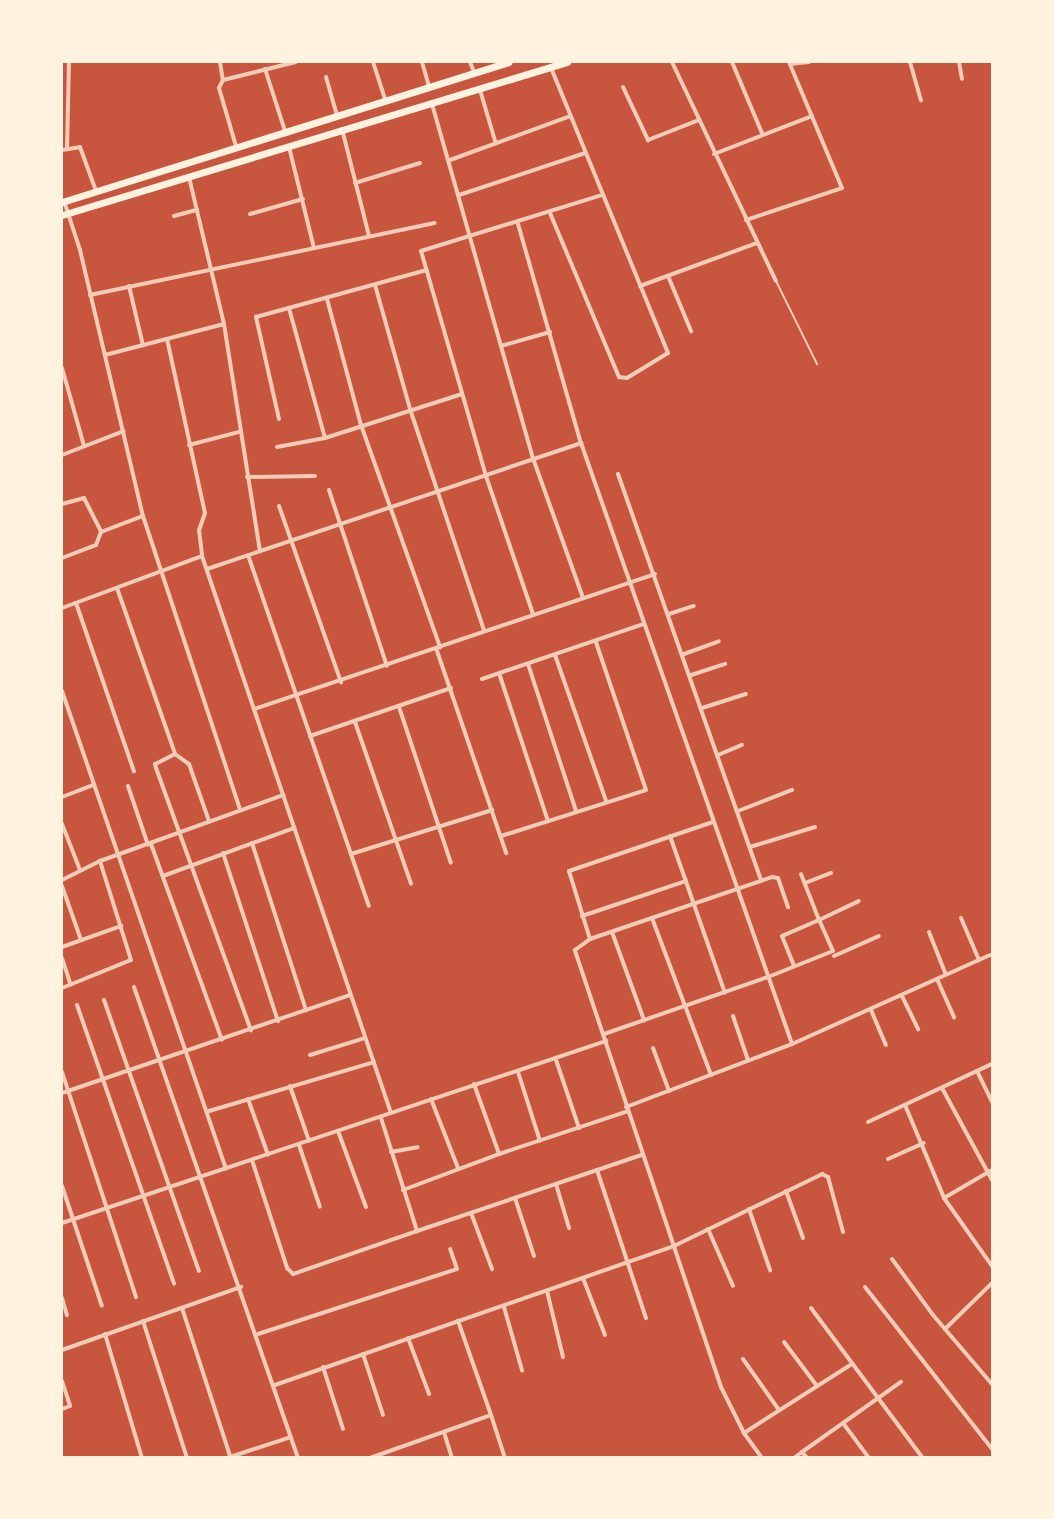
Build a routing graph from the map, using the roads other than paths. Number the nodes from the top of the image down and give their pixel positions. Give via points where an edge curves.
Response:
1 (69, 62) edge
2 (220, 62) edge
3 (296, 62) edge
4 (373, 62) edge
5 (422, 62) edge
6 (470, 62) edge
7 (509, 62) edge
8 (567, 62) edge
9 (673, 62) edge
10 (732, 62) edge
11 (809, 62) edge
12 (910, 62) edge
13 (959, 62) edge
14 (790, 63) edge
15 (550, 67) junction
16 (265, 69) junction
17 (474, 73) junction
18 (326, 77) dead end
19 (962, 79) dead end
20 (223, 80) junction
21 (429, 87) junction
22 (623, 87) dead end
23 (480, 90) junction
24 (385, 100) junction
25 (921, 100) dead end
26 (432, 104) junction
27 (337, 115) junction
28 (570, 116) junction
29 (812, 116) junction
30 (699, 120) junction
31 (342, 129) junction
32 (285, 131) junction
33 (762, 133) junction
34 (496, 144) junction
35 (288, 145) junction
36 (236, 147) junction
37 (64, 149) edge
38 (585, 153) junction
39 (714, 154) junction
40 (450, 160) junction
41 (420, 163) dead end
42 (189, 176) junction
43 (355, 183) junction
44 (96, 191) junction
45 (459, 195) junction
46 (602, 195) junction
47 (303, 199) junction
48 (63, 201) edge
49 (197, 210) junction
50 (550, 213) junction
51 (64, 214) edge
52 (250, 214) dead end
53 (174, 216) dead end
54 (747, 220) junction
55 (435, 223) dead end
56 (518, 224) junction
57 (369, 236) junction
58 (469, 236) junction
59 (757, 243) junction
60 (314, 248) junction
61 (212, 269) junction
62 (427, 270) junction
63 (668, 276) junction
64 (776, 281) joint
65 (375, 285) junction
66 (129, 286) junction
67 (640, 287) junction
68 (90, 295) junction
69 (327, 299) junction
70 (289, 308) junction
71 (224, 324) junction
72 (691, 331) dead end
73 (550, 332) junction
74 (167, 339) junction
75 (143, 345) junction
76 (501, 346) junction
77 (105, 355) junction
78 (817, 363) dead end
79 (62, 368) edge
80 (462, 394) junction
81 (411, 411) junction
82 (279, 419) dead end
83 (361, 425) junction
84 (124, 432) junction
85 (239, 432) junction
86 (325, 438) junction
87 (581, 443) junction
88 (189, 445) junction
89 (84, 446) junction
90 (277, 447) dead end
91 (62, 455) edge
92 (534, 460) junction
93 (618, 474) dead end
94 (315, 476) dead end
95 (486, 476) junction
96 (247, 477) junction
97 (328, 490) dead end
98 (437, 492) junction
99 (62, 504) edge
100 (279, 506) dead end
101 (390, 510) junction
102 (143, 516) junction
103 (342, 525) junction
104 (101, 532) junction
105 (292, 541) junction
106 (260, 551) junction
107 (248, 555) junction
108 (202, 556) junction
109 (62, 558) edge
110 (206, 569) junction
111 (162, 571) junction
112 (655, 574) junction
113 (630, 584) junction
114 (117, 588) junction
115 (583, 598) junction
116 (76, 603) junction
117 (694, 606) dead end
118 (62, 608) edge
119 (533, 614) junction
120 (669, 614) junction
121 (644, 624) junction
122 (484, 630) junction
123 (719, 641) dead end
124 (596, 642) junction
125 (438, 648) junction
126 (684, 654) junction
127 (555, 655) junction
128 (528, 664) junction
129 (725, 664) dead end
130 (387, 666) junction
131 (499, 673) junction
132 (691, 675) junction
133 (482, 679) dead end
134 (341, 682) junction
135 (450, 688) junction
136 (62, 691) edge
137 (746, 694) dead end
138 (297, 698) junction
139 (399, 707) junction
140 (702, 708) junction
141 (254, 709) junction
142 (355, 722) junction
143 (310, 736) junction
144 (742, 745) dead end
145 (175, 754) junction
146 (718, 754) junction
147 (134, 771) dead end
148 (93, 785) junction
149 (128, 786) dead end
150 (792, 790) dead end
151 (283, 795) junction
152 (62, 797) edge
153 (606, 802) junction
154 (240, 809) junction
155 (492, 810) junction
156 (577, 811) junction
157 (738, 811) junction
158 (209, 821) junction
159 (548, 821) junction
160 (713, 822) junction
161 (62, 824) edge
162 (439, 826) junction
163 (815, 826) dead end
164 (294, 828) junction
165 (180, 832) junction
166 (501, 836) junction
167 (670, 836) junction
168 (68, 840) junction
169 (396, 840) junction
170 (62, 842) edge
171 (252, 843) junction
172 (149, 844) junction
173 (750, 847) junction
174 (506, 853) dead end
175 (119, 854) junction
176 (223, 854) junction
177 (351, 854) junction
178 (100, 861) junction
179 (451, 863) dead end
180 (193, 864) junction
181 (80, 870) junction
182 (831, 873) dead end
183 (801, 874) dead end
184 (163, 876) junction
185 (62, 879) edge
186 (761, 880) junction
187 (686, 881) junction
188 (805, 883) junction
189 (411, 884) dead end
190 (62, 886) edge
191 (736, 889) junction
192 (859, 902) dead end
193 (694, 904) junction
194 (369, 906) dead end
195 (788, 907) dead end
196 (582, 916) junction
197 (652, 918) junction
198 (961, 918) dead end
199 (819, 920) junction
200 (121, 926) junction
201 (612, 932) junction
202 (929, 932) dead end
203 (879, 936) dead end
204 (590, 939) junction
205 (81, 940) junction
206 (62, 947) edge
207 (833, 953) junction
208 (990, 955) dead end
209 (62, 958) edge
210 (979, 960) junction
211 (837, 961) dead end
212 (794, 966) junction
213 (946, 975) junction
214 (768, 977) junction
215 (937, 979) junction
216 (71, 985) junction
217 (134, 987) dead end
218 (62, 988) edge
219 (725, 993) junction
220 (350, 995) junction
221 (902, 996) junction
222 (104, 1000) dead end
223 (77, 1005) dead end
224 (684, 1006) junction
225 (306, 1010) junction
226 (871, 1010) junction
227 (733, 1016) dead end
228 (954, 1017) dead end
229 (644, 1020) junction
230 (278, 1021) junction
231 (918, 1029) dead end
232 (251, 1030) junction
233 (603, 1034) junction
234 (365, 1038) junction
235 (222, 1040) junction
236 (606, 1041) junction
237 (792, 1044) junction
238 (886, 1044) dead end
239 (653, 1048) dead end
240 (188, 1050) junction
241 (310, 1055) dead end
242 (159, 1059) junction
243 (556, 1060) junction
244 (748, 1060) junction
245 (374, 1062) junction
246 (993, 1064) edge
247 (129, 1070) junction
248 (977, 1071) junction
249 (62, 1072) edge
250 (518, 1072) junction
251 (711, 1075) junction
252 (101, 1079) junction
253 (474, 1083) junction
254 (290, 1086) junction
255 (942, 1088) junction
256 (68, 1091) junction
257 (669, 1091) junction
258 (62, 1093) edge
259 (248, 1099) junction
260 (431, 1099) junction
261 (993, 1102) edge
262 (905, 1105) junction
263 (627, 1109) junction
264 (209, 1110) junction
265 (391, 1113) junction
266 (381, 1118) junction
267 (868, 1122) dead end
268 (579, 1128) junction
269 (338, 1131) junction
270 (309, 1141) junction
271 (540, 1141) junction
272 (924, 1143) junction
273 (298, 1145) junction
274 (418, 1148) dead end
275 (392, 1152) junction
276 (500, 1154) junction
277 (268, 1155) junction
278 (642, 1155) junction
279 (888, 1159) dead end
280 (252, 1160) junction
281 (458, 1168) junction
282 (226, 1169) junction
283 (597, 1170) junction
284 (990, 1171) edge
285 (200, 1177) junction
286 (993, 1180) edge
287 (556, 1184) junction
288 (62, 1186) edge
289 (170, 1187) junction
290 (403, 1190) junction
291 (786, 1191) junction
292 (143, 1195) junction
293 (514, 1198) junction
294 (944, 1198) junction
295 (320, 1207) dead end
296 (366, 1207) dead end
297 (749, 1209) junction
298 (106, 1210) junction
299 (471, 1213) junction
300 (73, 1219) junction
301 (62, 1223) edge
302 (569, 1228) dead end
303 (708, 1229) junction
304 (417, 1232) junction
305 (843, 1232) dead end
306 (803, 1238) dead end
307 (674, 1246) junction
308 (450, 1249) dead end
309 (534, 1256) dead end
310 (892, 1259) dead end
311 (628, 1262) junction
312 (993, 1266) edge
313 (492, 1269) dead end
314 (770, 1270) dead end
315 (199, 1271) dead end
316 (583, 1278) junction
317 (993, 1283) edge
318 (174, 1284) dead end
319 (733, 1286) dead end
320 (241, 1287) junction
321 (865, 1287) dead end
322 (547, 1291) junction
323 (136, 1297) dead end
324 (62, 1298) edge
325 (63, 1304) edge
326 (102, 1306) dead end
327 (504, 1306) junction
328 (182, 1308) junction
329 (811, 1308) dead end
330 (67, 1315) dead end
331 (646, 1318) dead end
332 (143, 1321) junction
333 (458, 1321) junction
334 (945, 1329) junction
335 (105, 1334) junction
336 (258, 1334) junction
337 (605, 1335) dead end
338 (408, 1338) junction
339 (784, 1342) dead end
340 (62, 1350) edge
341 (363, 1354) junction
342 (563, 1357) dead end
343 (743, 1359) dead end
344 (852, 1364) junction
345 (323, 1367) junction
346 (522, 1370) dead end
347 (62, 1381) edge
348 (901, 1382) dead end
349 (993, 1384) edge
350 (275, 1385) junction
351 (817, 1386) junction
352 (429, 1394) dead end
353 (879, 1399) junction
354 (62, 1409) edge
355 (779, 1410) junction
356 (384, 1415) dead end
357 (491, 1415) junction
358 (843, 1423) junction
359 (343, 1429) dead end
360 (444, 1432) junction
361 (744, 1433) junction
362 (291, 1437) junction
363 (993, 1449) edge
364 (802, 1452) junction
365 (228, 1457) edge
366 (142, 1458) edge
367 (187, 1458) edge
368 (298, 1458) edge
369 (370, 1458) edge
370 (452, 1458) edge
371 (505, 1458) edge
372 (762, 1458) edge
373 (794, 1458) edge
374 (807, 1458) edge
375 (869, 1458) edge
376 (922, 1458) edge

1 - 37 street
2 - 20 street
3 - 16 street
4 - 24 street
5 - 21 street
6 - 17 street
7 - 17 main road
8 - 15 main road
9 - 30 street
10 - 33 street
11 - 14 street
12 - 25 street
13 - 19 street
14 - 29 street
15 - 23 main road
15 - 28 street
16 - 20 street
16 - 32 street
17 - 21 main road
18 - 27 street
20 - 36 street via 219,88
21 - 24 main road
22 - 30 street via 648,140
23 - 26 main road
23 - 34 street
24 - 27 main road
26 - 31 main road
26 - 40 street
27 - 32 main road
28 - 34 street
28 - 38 street
29 - 33 street
29 - 54 street via 843,188
30 - 39 street
31 - 35 main road
31 - 43 street
32 - 36 main road
33 - 39 street
34 - 40 street
35 - 42 main road
35 - 47 street
36 - 44 main road
37 - 44 street via 80,147
38 - 45 street
38 - 46 street
39 - 54 street
40 - 45 street
41 - 43 street
42 - 49 street
42 - 51 main road
43 - 57 street
44 - 48 main road
45 - 58 street
46 - 50 street
46 - 67 street
47 - 52 street
47 - 60 street
48 - 51 street
49 - 53 street
49 - 61 street
50 - 56 street
50 - 67 street via 622,379 668,350
51 - 68 street
54 - 59 street
55 - 57 street
56 - 58 street
56 - 73 street
57 - 60 street
58 - 62 street via 421,251
58 - 76 street
59 - 63 street
59 - 64 street
60 - 61 street
61 - 66 street
61 - 71 street
62 - 65 street
62 - 80 street
63 - 67 street
63 - 72 street
64 - 78 lane
65 - 69 street
65 - 81 street
66 - 68 street
66 - 75 street
68 - 77 street
69 - 70 street
69 - 83 street
70 - 82 street via 256,316
70 - 86 street
71 - 74 street
71 - 85 street
73 - 76 street
73 - 87 street
74 - 75 street
74 - 88 street
75 - 77 street
76 - 92 street
77 - 84 street
79 - 89 street
80 - 81 street
80 - 95 street
81 - 83 street
81 - 98 street
83 - 86 street
83 - 101 street
84 - 89 street
84 - 102 street
85 - 88 street
85 - 96 street
86 - 90 street
87 - 92 street
87 - 113 street
88 - 108 street via 205,513 200,530
89 - 91 street
92 - 95 street
92 - 115 street
93 - 112 street
94 - 96 street
95 - 98 street
95 - 119 street
96 - 106 street
97 - 103 street
98 - 101 street
98 - 122 street
99 - 104 street via 84,498
100 - 105 street
101 - 103 street
101 - 125 street
102 - 104 street
102 - 111 street
103 - 105 street
103 - 130 street
104 - 109 street via 96,545
105 - 106 street
105 - 134 street
106 - 107 street
107 - 110 street
107 - 138 street
108 - 110 street
108 - 111 street
110 - 141 street
111 - 114 street
111 - 154 street
112 - 113 street
112 - 120 street
113 - 115 street
113 - 121 street
114 - 116 street
114 - 145 street
115 - 119 street
116 - 118 street
116 - 147 street
117 - 120 street
119 - 122 street
120 - 126 street
121 - 124 street
121 - 160 street
122 - 125 street
123 - 126 street
124 - 127 street
124 - 153 street via 646,790
125 - 130 street
125 - 135 street
126 - 132 street
127 - 128 street
127 - 153 street
128 - 131 street
128 - 156 street
129 - 132 street
130 - 134 street
131 - 133 street
131 - 159 street
132 - 140 street
134 - 138 street
135 - 139 street
135 - 155 street
136 - 148 street
137 - 140 street
138 - 141 street
138 - 143 street
139 - 142 street
139 - 162 street
140 - 146 street
141 - 151 street
142 - 143 street
142 - 169 street
143 - 177 street
144 - 146 street
145 - 158 street via 189,764
145 - 165 street via 155,764
146 - 157 street
148 - 152 street
148 - 175 street
149 - 172 street
150 - 157 street
151 - 154 street
151 - 164 street
153 - 156 street
154 - 158 street
155 - 162 street
155 - 166 street
156 - 159 street
157 - 173 street
158 - 165 street
159 - 166 street
160 - 167 street
160 - 191 street
161 - 168 street
162 - 169 street
162 - 179 street
163 - 173 street
164 - 171 street
164 - 220 street
165 - 172 street
165 - 180 street
166 - 174 street
167 - 187 street
167 - 196 street via 569,871
168 - 170 street
168 - 181 street
169 - 177 street
169 - 189 street
171 - 176 street
171 - 225 street
172 - 175 street
172 - 184 street
173 - 186 street
175 - 178 street
175 - 240 street
176 - 180 street
176 - 230 street
177 - 194 street
178 - 181 street
178 - 200 street
180 - 184 street
180 - 232 street
181 - 185 street
182 - 188 street
183 - 188 street
184 - 235 street
186 - 191 street
186 - 195 street via 778,878
187 - 193 street
187 - 196 street
188 - 199 street
190 - 205 street
191 - 193 street
191 - 214 street
192 - 199 street
193 - 197 street
193 - 219 street
196 - 204 street
197 - 201 street
197 - 224 street
198 - 210 street
199 - 207 street
199 - 212 street via 782,936
200 - 205 street
200 - 216 street via 131,954 129,963
201 - 204 street
201 - 229 street
202 - 213 street
203 - 207 street
204 - 233 street via 575,950
205 - 206 street
207 - 211 street
207 - 212 street
208 - 210 street
209 - 216 street
210 - 213 street
212 - 214 street
213 - 215 street
214 - 219 street
214 - 237 street
215 - 221 street
215 - 228 street
216 - 218 street
217 - 242 street
219 - 224 street
220 - 225 street
220 - 234 street
221 - 226 street
221 - 231 street
222 - 247 street
223 - 252 street
224 - 229 street
224 - 251 street
225 - 230 street
226 - 237 street
226 - 238 street
227 - 244 street
229 - 233 street
230 - 232 street
232 - 235 street
233 - 236 street
234 - 241 street
234 - 245 street
235 - 240 street
236 - 243 street
236 - 263 street
237 - 244 street
239 - 257 street
240 - 242 street
240 - 264 street
242 - 247 street
242 - 285 street
243 - 250 street
243 - 268 street
244 - 251 street
245 - 254 street
245 - 265 street
246 - 248 street
247 - 252 street
247 - 289 street
248 - 255 street
248 - 261 street
249 - 256 street
250 - 253 street
250 - 271 street
251 - 257 street
252 - 256 street
252 - 292 street
253 - 260 street
253 - 276 street
254 - 259 street
254 - 270 street
255 - 262 street
255 - 284 street
256 - 258 street
256 - 298 street
257 - 263 street
259 - 264 street
259 - 277 street
260 - 265 street
260 - 281 street
262 - 267 street
262 - 272 street
263 - 268 street
263 - 278 street
264 - 282 street
265 - 266 street
266 - 269 street
266 - 275 street
268 - 271 street
269 - 270 street
269 - 296 street
270 - 273 street
271 - 276 street
272 - 279 street
272 - 294 street
273 - 277 street
273 - 295 street
274 - 275 street
275 - 290 street
276 - 281 street
277 - 280 street
278 - 283 street
278 - 307 street
280 - 282 street
280 - 304 street via 293,1274
281 - 290 street
282 - 285 street
283 - 287 street
283 - 311 street
284 - 286 street
284 - 294 street
285 - 289 street
285 - 320 street
287 - 293 street
287 - 302 street
288 - 300 street
289 - 292 street
289 - 315 street
290 - 304 street
291 - 297 street
291 - 305 street via 822,1174 828,1177
291 - 306 street
292 - 298 street
292 - 318 street
293 - 299 street
293 - 309 street
294 - 312 street
297 - 303 street
297 - 314 street
298 - 300 street
298 - 323 street
299 - 304 street
299 - 313 street
300 - 301 street
300 - 326 street
303 - 307 street
303 - 319 street
307 - 311 street
307 - 361 street via 721,1387
308 - 336 street via 458,1269
310 - 334 street
311 - 316 street
311 - 331 street
316 - 322 street
316 - 337 street
317 - 334 street
320 - 328 street
320 - 336 street
321 - 363 street
322 - 327 street
322 - 342 street
324 - 325 street
325 - 330 street
327 - 333 street
327 - 346 street
328 - 332 street
328 - 365 street
329 - 344 street
332 - 335 street
332 - 367 street
333 - 338 street
333 - 357 street
334 - 349 street
335 - 340 street
335 - 366 street
336 - 350 street
338 - 341 street
338 - 352 street
339 - 351 street
341 - 345 street
341 - 356 street
343 - 355 street
344 - 351 street
344 - 353 street
345 - 350 street
345 - 359 street
347 - 354 street via 70,1406
348 - 353 street
350 - 362 street
351 - 355 street
353 - 358 street
353 - 376 street
355 - 361 street
357 - 360 street
357 - 371 street
358 - 364 street
358 - 375 street
360 - 369 street
360 - 370 street
361 - 372 street
362 - 365 street
362 - 368 street
364 - 373 street
364 - 374 street

